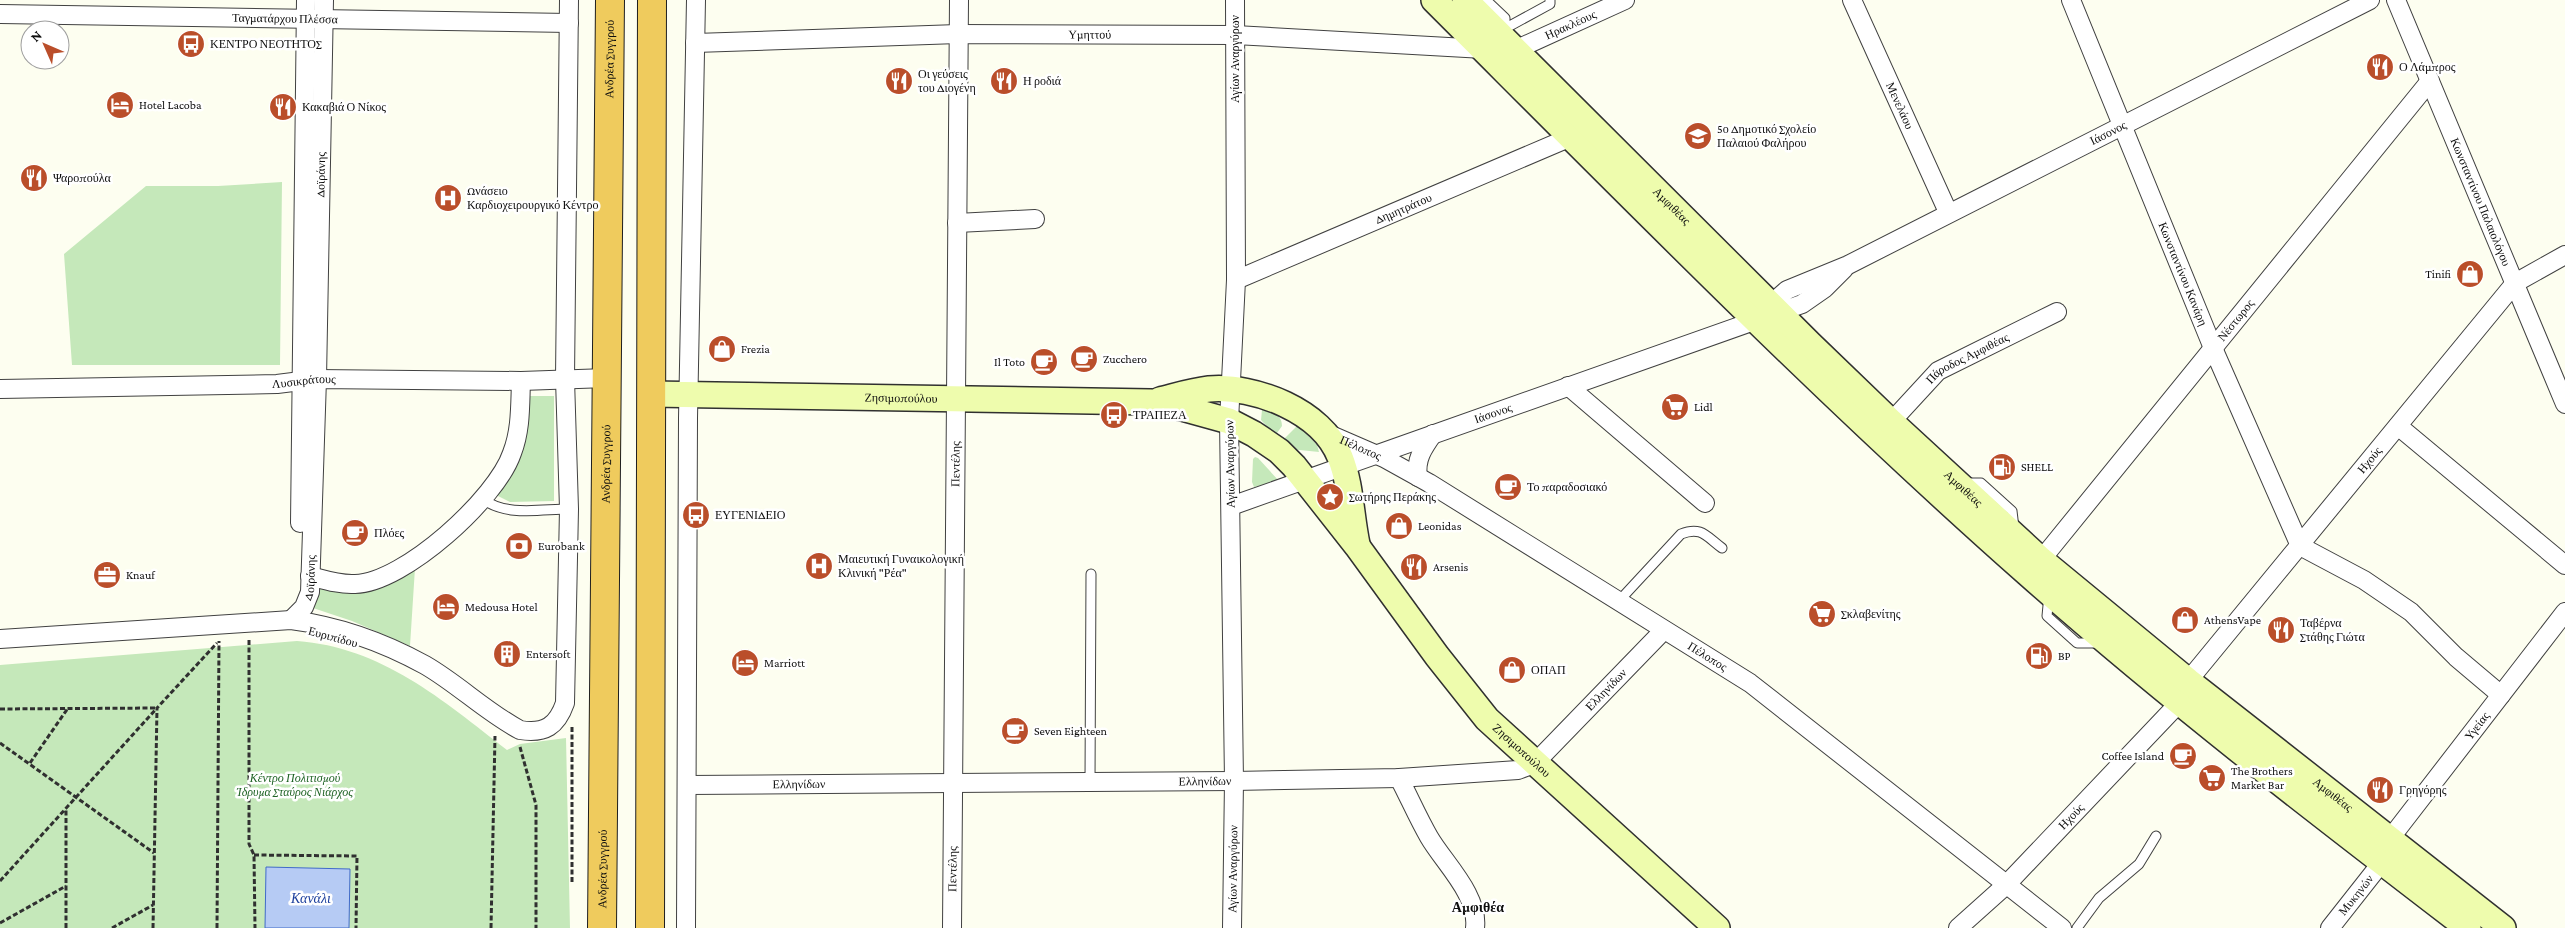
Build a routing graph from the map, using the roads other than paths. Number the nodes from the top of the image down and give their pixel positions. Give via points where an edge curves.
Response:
1 (306, 0) edge
2 (324, 0) edge
3 (569, 0) edge
4 (610, 0) edge
5 (652, 0) edge
6 (696, 0) edge
7 (958, 0) edge
8 (1235, 0) edge
9 (1434, 0) edge
10 (1466, 0) edge
11 (1486, 0) edge
12 (1550, 0) edge
13 (1626, 0) edge
14 (1852, 0) edge
15 (2071, 0) edge
16 (2396, 0) edge
17 (2358, 2) edge
18 (0, 14) edge
19 (306, 19) junction
20 (324, 19) junction
21 (569, 23) junction
22 (958, 34) junction
23 (1235, 34) junction
24 (1502, 41) junction
25 (695, 44) junction
26 (2430, 81) junction
27 (2121, 125) junction
28 (1571, 137) junction
29 (1948, 212) junction
30 (1035, 219) dead end
31 (958, 223) junction
32 (2565, 254) edge
33 (1236, 280) junction
34 (2514, 283) junction
35 (1768, 312) junction
36 (2057, 312) dead end
37 (2213, 348) junction
38 (607, 378) junction
39 (565, 379) junction
40 (310, 380) junction
41 (521, 381) junction
42 (1568, 386) junction
43 (0, 389) edge
44 (1230, 390) junction
45 (651, 394) junction
46 (689, 394) junction
47 (956, 398) junction
48 (1151, 402) junction
49 (2565, 404) edge
50 (1229, 421) junction
51 (1891, 422) junction
52 (2398, 426) junction
53 (1323, 432) junction
54 (1433, 434) junction
55 (1375, 454) junction
56 (1343, 466) junction
57 (1418, 478) junction
58 (1304, 480) junction
59 (483, 499) junction
60 (1705, 503) dead end
61 (1231, 506) junction
62 (569, 509) junction
63 (1357, 546) junction
64 (2300, 546) junction
65 (1722, 548) dead end
66 (2041, 560) junction
67 (2565, 565) edge
68 (1091, 574) dead end
69 (310, 576) junction
70 (1618, 602) junction
71 (2565, 612) edge
72 (291, 620) junction
73 (1664, 630) junction
74 (0, 639) edge
75 (2184, 692) junction
76 (2502, 695) junction
77 (1534, 764) junction
78 (1399, 778) junction
79 (1234, 781) junction
80 (1090, 782) junction
81 (687, 785) junction
82 (954, 785) junction
83 (2156, 836) dead end
84 (2385, 851) junction
85 (2006, 885) junction
86 (602, 928) edge
87 (650, 928) edge
88 (686, 928) edge
89 (952, 928) edge
90 (1232, 928) edge
91 (1475, 928) edge
92 (1717, 928) edge
93 (1958, 928) edge
94 (2062, 928) edge
95 (2078, 928) edge
96 (2330, 928) edge
97 (2468, 928) edge
98 (2503, 928) edge

1 - 19 street, Δοϊράνης
2 - 20 street, Δοϊράνης
3 - 21 street
4 - 38 highway, Ανδρέα Συγγρού
5 - 45 highway
6 - 25 street
7 - 22 street, Πεντέλης
8 - 23 street, Αγίων Αναργύρων
9 - 24 main road, Αμφιθέας
10 - 24 main road, Αμφιθέας
11 - 24 lane via 1505,18
12 - 24 lane via 1550,4
13 - 24 street, Ηρακλέους
14 - 29 street, Μενελάου
15 - 27 street, Κωνσταντίνου Κανάρη
16 - 26 street, Κωνσταντίνου Παλαιολόγου
17 - 27 street, Ιάσονος
18 - 19 street, Ταγματάρχου Πλέσσα
19 - 20 street, Ταγματάρχου Πλέσσα
19 - 40 street, Δοϊράνης
20 - 21 street, Ταγματάρχου Πλέσσα
20 - 40 street, Δοϊράνης
21 - 39 street
22 - 23 street, Υμηττού
22 - 25 street, Υμηττού
22 - 31 street, Πεντέλης
23 - 24 street, Υμηττού
23 - 33 street, Αγίων Αναργύρων
24 - 28 main road, Αμφιθέας
24 - 35 main road, Αμφιθέας
25 - 46 street
26 - 34 street, Κωνσταντίνου Παλαιολόγου
26 - 37 street, Νέστωρος
27 - 29 street, Ιάσονος
27 - 37 street, Κωνσταντίνου Κανάρη
28 - 33 street, Δημητράτου
28 - 35 main road, Αμφιθέας
29 - 35 street, Ιάσονος via 1848,265 1817,295 1802,304
30 - 31 street
31 - 47 street, Πεντέλης
32 - 34 street, Ηχούς
33 - 44 street, Αγίων Αναργύρων
34 - 49 street, Κωνσταντίνου Παλαιολόγου
34 - 52 street, Ηχούς
35 - 42 street, Ιάσονος
35 - 51 main road, Αμφιθέας
35 - 75 main road, Αμφιθέας via 1907,464 2108,643
36 - 51 street, Πάροδος Αμφιθέας via 1938,371
37 - 64 street, Κωνσταντίνου Κανάρη
37 - 66 street, Νέστωρος
38 - 39 street, Λυσικράτους
38 - 86 highway, Ανδρέα Συγγρού
39 - 41 street, Λυσικράτους
39 - 62 street
40 - 41 street, Λυσικράτους
40 - 43 street, Λυσικράτους
40 - 69 street, Δοϊράνης
40 - 72 street, Δοϊράνης via 298,605
41 - 59 street via 519,431 512,455
42 - 54 street, Ιάσονος
42 - 60 street
44 - 48 main road, Ζησιμοπούλου via 1209,389
44 - 50 street, Αγίων Αναργύρων
44 - 53 main road, Ζησιμοπούλου via 1245,390 1273,399 1304,416
45 - 46 main road, Ζησιμοπούλου
45 - 87 highway
46 - 47 main road, Ζησιμοπούλου
46 - 81 street
47 - 48 main road, Ζησιμοπούλου
47 - 82 street, Πεντέλης
48 - 50 main road, Ζησιμοπούλου
50 - 58 main road, Ζησιμοπούλου via 1278,451
50 - 61 street, Αγίων Αναργύρων
51 - 66 main road, Αμφιθέας
52 - 64 street, Ηχούς
52 - 67 street
53 - 55 street, Πέλοπος
53 - 56 main road, Ζησιμοπούλου
54 - 55 street, Ιάσονος
54 - 57 street via 1421,451 1416,468
55 - 56 street, Ιάσονος
55 - 57 street, Πέλοπος
56 - 58 street, Ιάσονος
56 - 63 main road, Ζησιμοπούλου
57 - 70 street, Πέλοπος
58 - 61 street, Ιάσονος
58 - 63 main road, Ζησιμοπούλου
59 - 62 lane via 492,506 507,510
59 - 69 street via 436,544 383,576 357,584
61 - 79 street, Αγίων Αναργύρων
62 - 72 street, Ευριπίδου via 565,703 556,723 547,729 520,730 416,661 339,628
63 - 77 main road, Ζησιμοπούλου via 1477,707
64 - 75 street, Ηχούς
64 - 76 street via 2364,580 2411,612 2456,657
65 - 70 lane via 1700,530 1681,534
66 - 75 main road, Αμφιθέας
68 - 80 lane
69 - 72 street, Δοϊράνης via 310,592 304,607
70 - 73 street, Πέλοπος
71 - 76 street, Υγείας
72 - 74 street, Ευριπίδου
73 - 77 street, Ελληνίδων
73 - 85 street, Πέλοπος via 1750,683
75 - 84 main road, Αμφιθέας
75 - 85 street, Ηχούς
76 - 84 street, Υγείας
77 - 78 street, Ελληνίδων via 1518,770
77 - 92 main road, Ζησιμοπούλου
78 - 79 street, Ελληνίδων
78 - 91 street via 1429,838 1466,893 1476,920
79 - 80 street, Ελληνίδων
79 - 90 street, Αγίων Αναργύρων
80 - 82 street, Ελληνίδων
81 - 82 street, Ελληνίδων
81 - 88 street
82 - 89 street, Πεντέλης
83 - 95 lane via 2139,864 2099,898
84 - 96 street, Μυκηνών
84 - 97 main road, Αμφιθέας
84 - 98 main road, Αμφιθέας
85 - 93 street, Ηχούς
85 - 94 street, Πέλοπος

